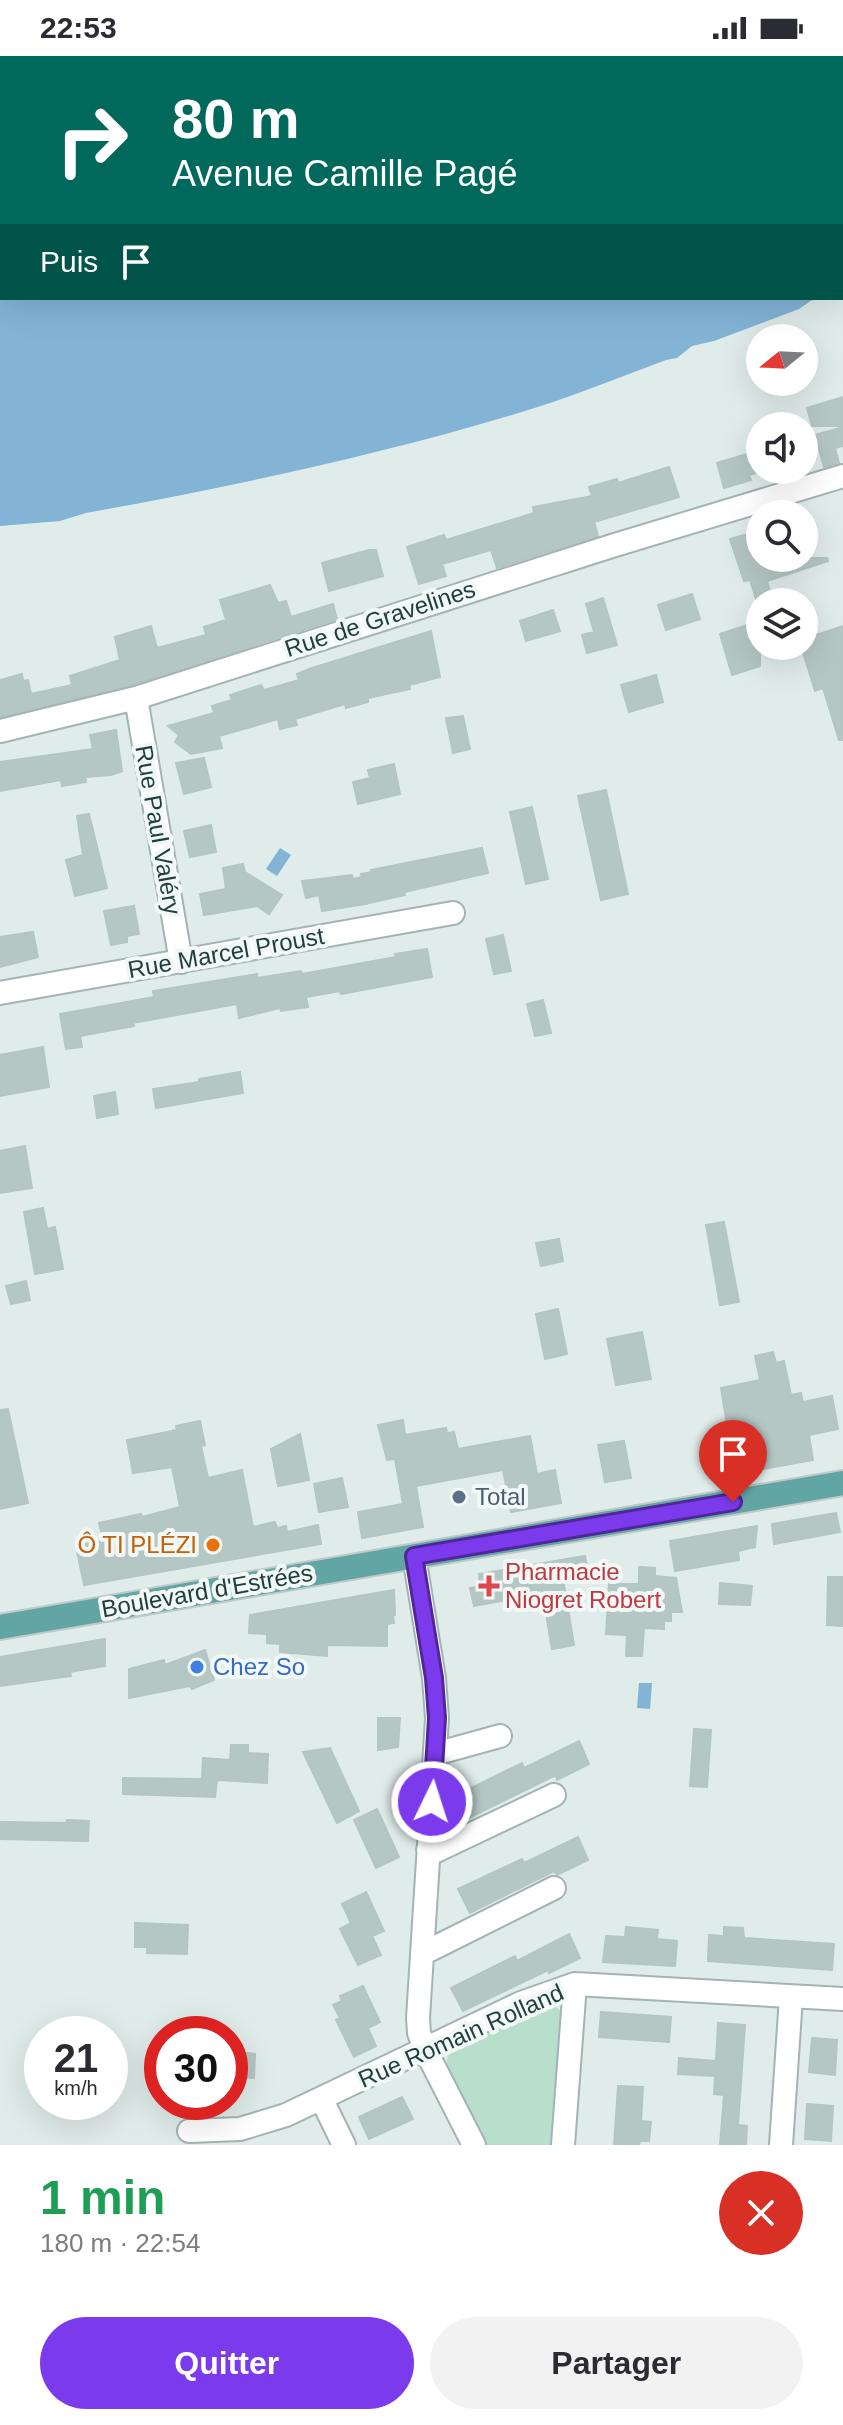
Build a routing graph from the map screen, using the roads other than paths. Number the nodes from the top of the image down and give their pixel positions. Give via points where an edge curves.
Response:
1 (843, 476) edge
2 (136, 698) junction
3 (0, 731) edge
4 (453, 913) dead end
5 (181, 962) junction
6 (0, 993) edge
7 (843, 1483) edge
8 (414, 1556) junction
9 (0, 1627) edge
10 (500, 1736) dead end
11 (435, 1754) junction
12 (554, 1795) dead end
13 (428, 1850) junction
14 (554, 1888) dead end
15 (423, 1951) junction
16 (575, 1984) junction
17 (791, 1997) junction
18 (843, 1999) edge
19 (425, 2049) junction
20 (322, 2100) junction
21 (189, 2131) dead end
22 (344, 2145) edge
23 (474, 2145) edge
24 (563, 2145) edge
25 (781, 2145) edge

1 - 2 street, Rue de Gravelines
2 - 3 street, Rue de Gravelines
2 - 5 street, Rue Paul Valéry
4 - 5 street, Rue Marcel Proust
5 - 6 street, Rue Marcel Proust
7 - 8 main road, Boulevard d'Estrées
8 - 9 main road, Boulevard d'Estrées
8 - 11 street via 434,1678
10 - 11 street
11 - 13 street
12 - 13 street via 436,1851
13 - 15 street
14 - 15 street
15 - 19 street via 418,2018
16 - 17 street, Rue Romain Rolland
16 - 19 street, Rue Romain Rolland via 521,2003
16 - 24 street
17 - 18 street, Rue Romain Rolland
17 - 25 street
19 - 20 street, Rue Romain Rolland
19 - 23 street
20 - 21 street, Rue Romain Rolland via 240,2129
20 - 22 street

